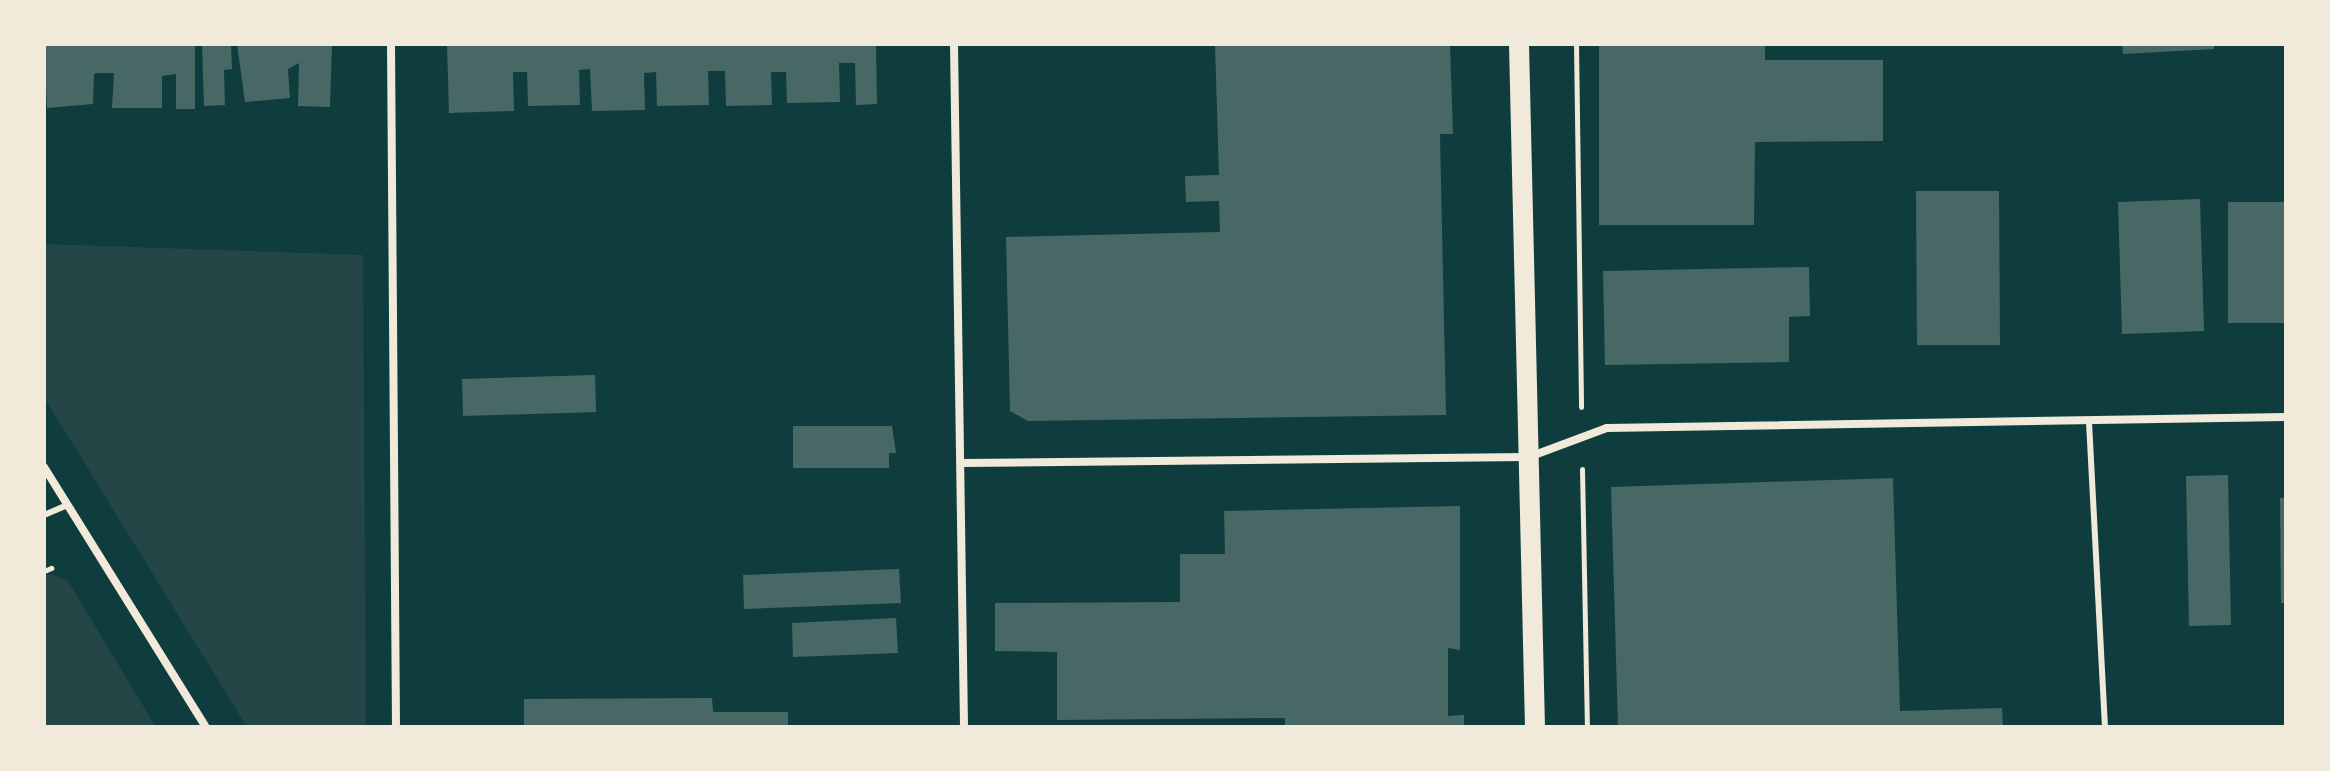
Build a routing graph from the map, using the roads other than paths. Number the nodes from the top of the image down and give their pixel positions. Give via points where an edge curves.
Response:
1 (391, 44) edge
2 (954, 44) edge
3 (1519, 44) edge
4 (2286, 417) edge
5 (2089, 422) junction
6 (1529, 457) junction
7 (962, 463) junction
8 (44, 467) edge
9 (68, 505) junction
10 (44, 515) edge
11 (206, 727) edge
12 (396, 727) edge
13 (964, 727) edge
14 (1535, 727) edge
15 (2105, 727) edge

1 - 12 street
2 - 7 street
3 - 6 main road
4 - 5 street
5 - 6 street via 1607,428
5 - 15 lane
6 - 7 street
6 - 14 main road
7 - 13 street
8 - 9 street
9 - 10 lane
9 - 11 street

